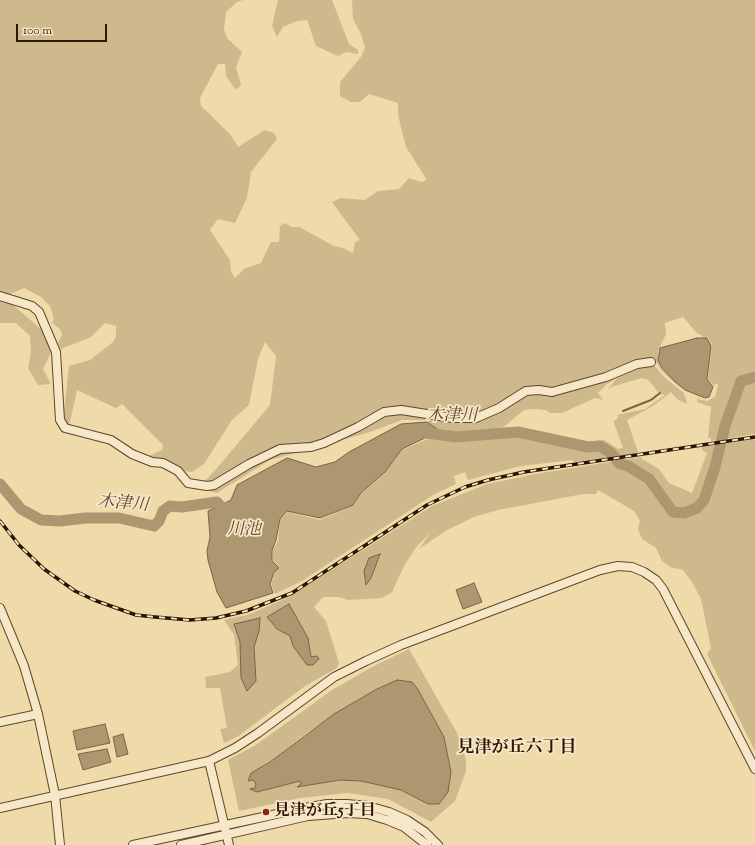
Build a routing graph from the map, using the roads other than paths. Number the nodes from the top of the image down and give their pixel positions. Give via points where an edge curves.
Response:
1 (0, 296) edge
2 (651, 362) dead end
3 (0, 608) edge
4 (38, 714) junction
5 (0, 722) edge
6 (209, 760) junction
7 (755, 769) edge
8 (55, 795) junction
9 (0, 808) edge
10 (224, 825) junction
11 (226, 835) junction
12 (60, 845) edge
13 (133, 845) edge
14 (181, 845) edge
15 (228, 845) edge
16 (427, 845) edge
17 (438, 845) edge

1 - 2 street via 32,306 40,312 56,352 60,420 65,428 111,440 132,454 152,462 163,463 178,471 188,483 208,486 280,449 311,447 324,443 384,412 402,410 453,418 476,418 499,408 526,391 552,392 606,377 637,364
3 - 4 street via 24,666
4 - 5 street
4 - 8 street
6 - 7 street via 235,748 334,678 366,661 401,645 600,570 618,566 632,567 644,572 656,580 668,596
6 - 8 street
6 - 10 street
8 - 9 street
8 - 12 street
10 - 11 street
10 - 13 street
10 - 17 street via 327,804 347,804 389,812 407,820
11 - 14 street
11 - 15 street
11 - 16 street via 308,816 348,812 367,814 404,827

